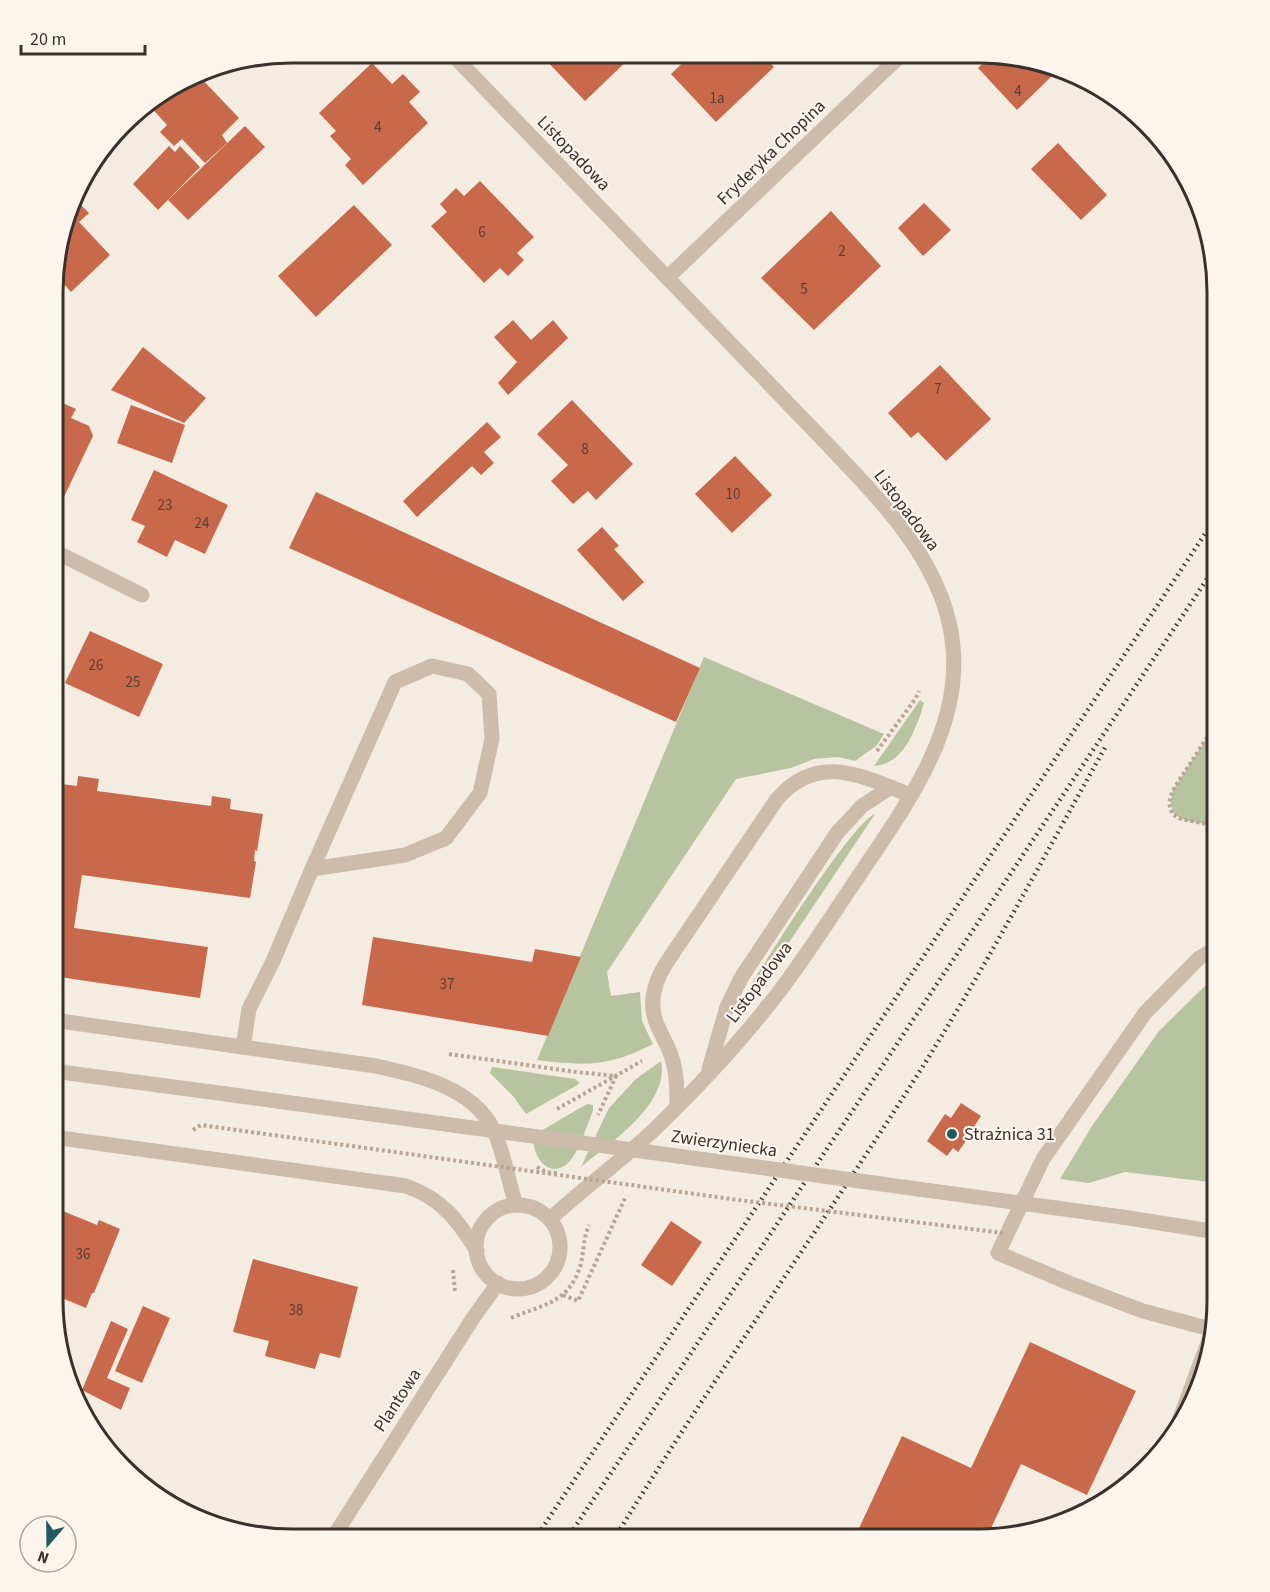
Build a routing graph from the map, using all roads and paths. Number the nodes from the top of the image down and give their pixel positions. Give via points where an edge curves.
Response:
1 (461, 63) edge
2 (893, 63) edge
3 (668, 278) junction
4 (63, 558) edge
5 (142, 595) dead end
6 (921, 685) dead end
7 (1207, 737) edge
8 (874, 754) dead end
9 (891, 787) junction
10 (910, 795) junction
11 (1207, 824) edge
12 (312, 869) junction
13 (1207, 954) edge
14 (63, 1021) edge
15 (243, 1047) junction
16 (650, 1057) dead end
17 (63, 1072) edge
18 (708, 1074) junction
19 (677, 1107) junction
20 (553, 1111) dead end
21 (193, 1130) dead end
22 (63, 1138) edge
23 (626, 1196) dead end
24 (516, 1205) junction
25 (592, 1219) dead end
26 (550, 1220) junction
27 (972, 1230) dead end
28 (1207, 1230) edge
29 (477, 1251) junction
30 (498, 1283) junction
31 (563, 1294) junction
32 (503, 1322) dead end
33 (1205, 1328) edge
34 (338, 1529) edge

1 - 3 street, Listopadowa
2 - 3 street, Fryderyka Chopina
3 - 10 street, Listopadowa via 888,510 933,579 950,623 954,667 942,728
4 - 5 street
6 - 8 path via 916,698
7 - 11 path via 1169,802 1172,814
9 - 10 street
9 - 18 street via 862,806 837,833 732,992
9 - 19 street via 833,770 796,781 777,799 667,962 655,986 653,1009 672,1058
10 - 18 street, Listopadowa via 788,980
12 - 12 street via 395,682 432,666 468,674 489,694 492,739 480,793 446,838 405,855
12 - 15 street via 249,1009
13 - 33 street via 1145,1013 1043,1159 998,1253 1143,1311
14 - 15 street
15 - 24 street via 376,1066 425,1079 460,1094 483,1112 492,1126
16 - 20 path
17 - 28 street, Zwierzyniecka, bridge
18 - 19 street, Listopadowa
19 - 26 street, Listopadowa
21 - 27 path, bridge via 201,1125
22 - 29 street via 406,1185 444,1207
23 - 31 path via 578,1301
24 - 26 street via 529,1207
24 - 29 street via 495,1212 486,1220 477,1240
25 - 31 path via 580,1267
26 - 30 street via 560,1241 557,1263 550,1274 531,1287 508,1288
29 - 30 street via 487,1275
30 - 34 street, Plantowa
31 - 32 path via 549,1305

